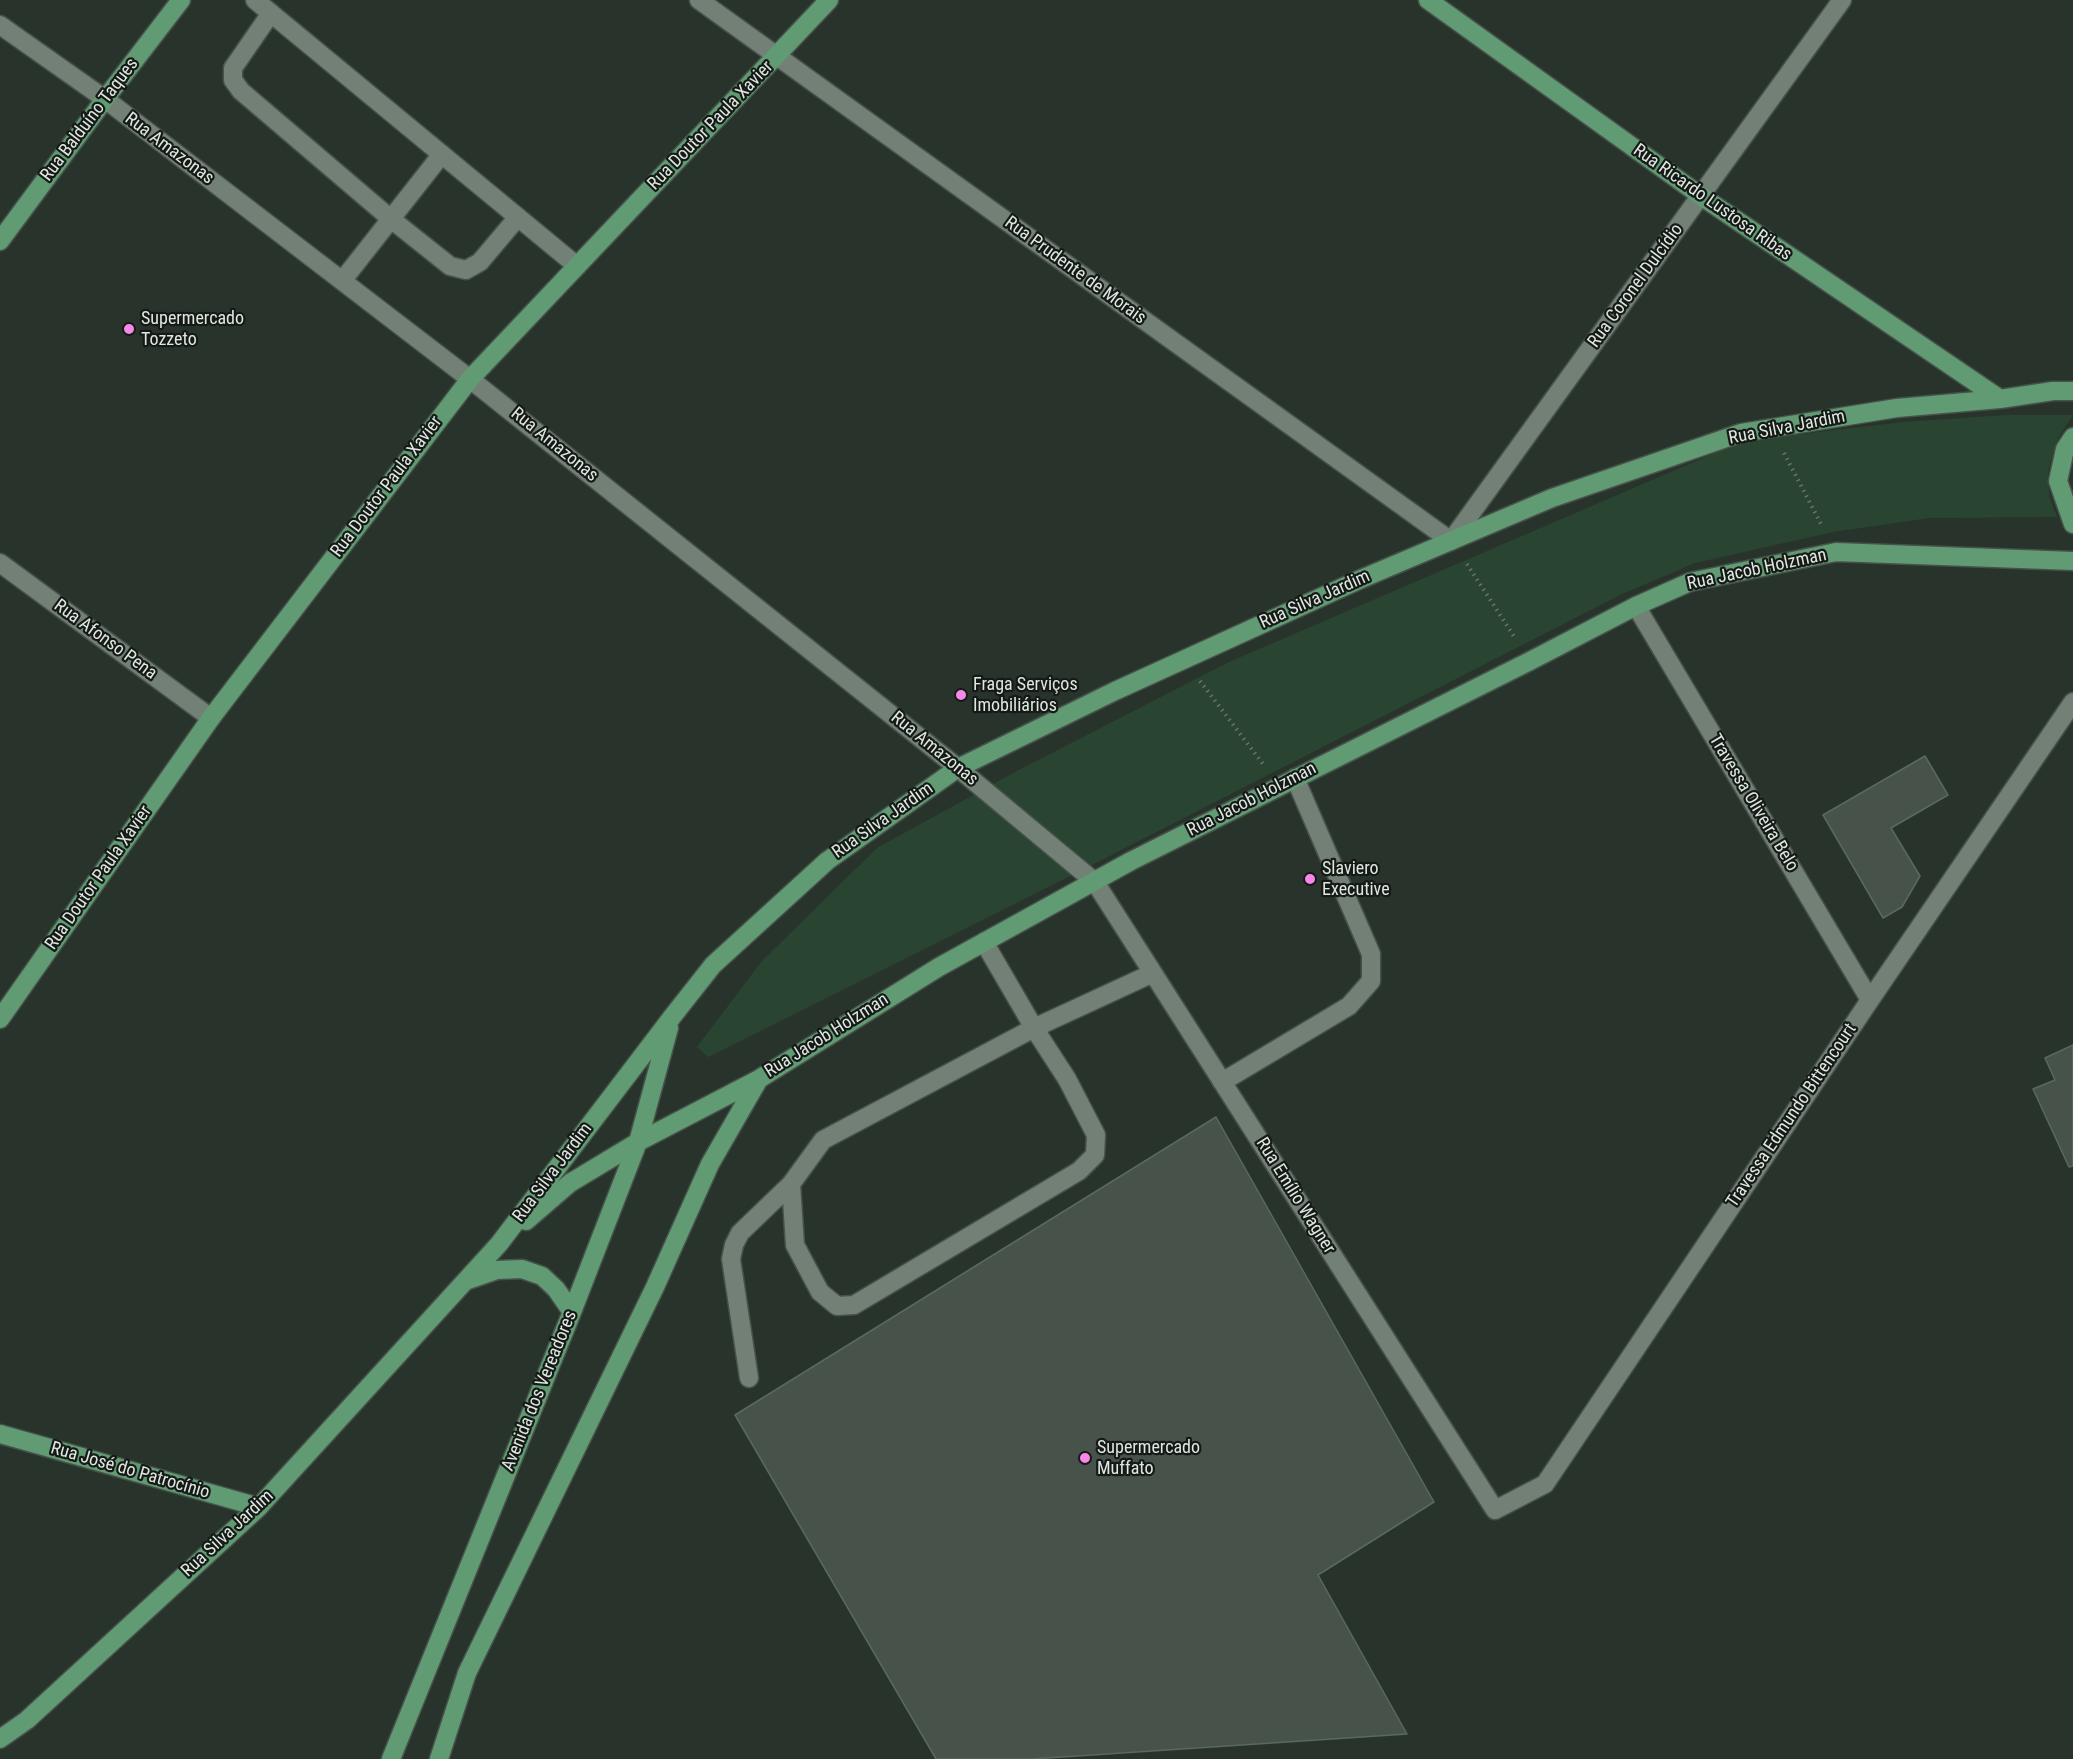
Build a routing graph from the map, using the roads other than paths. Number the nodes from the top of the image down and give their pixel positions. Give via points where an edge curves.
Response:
1 (181, 0) edge
2 (255, 0) edge
3 (699, 0) edge
4 (829, 0) edge
5 (1428, 0) edge
6 (1842, 0) edge
7 (271, 13) junction
8 (0, 25) edge
9 (777, 57) junction
10 (105, 99) junction
11 (442, 154) junction
12 (1701, 196) junction
13 (518, 217) junction
14 (391, 219) junction
15 (0, 241) edge
16 (577, 266) junction
17 (342, 280) junction
18 (470, 379) junction
19 (2073, 391) edge
20 (2000, 399) junction
21 (2073, 437) edge
22 (2073, 524) edge
23 (1451, 541) junction
24 (2073, 561) edge
25 (0, 563) edge
26 (1636, 606) junction
27 (2073, 702) edge
28 (211, 718) junction
29 (958, 768) junction
30 (1287, 782) junction
31 (1095, 882) junction
32 (984, 942) junction
33 (1153, 972) junction
34 (1870, 1000) junction
35 (672, 1017) junction
36 (0, 1019) edge
37 (1034, 1028) junction
38 (759, 1079) junction
39 (1222, 1082) junction
40 (638, 1142) junction
41 (791, 1184) junction
42 (499, 1244) junction
43 (466, 1281) junction
44 (572, 1312) junction
45 (749, 1378) dead end
46 (0, 1434) edge
47 (259, 1507) junction
48 (1495, 1510) joint
49 (0, 1739) edge
50 (392, 1759) edge
51 (439, 1759) edge

1 - 10 main road, Rua Balduíno Taques
2 - 7 street
3 - 9 street, Rua Prudente de Morais
4 - 9 main road, Rua Doutor Paula Xavier
5 - 12 main road, Rua Ricardo Lustosa Ribas
6 - 12 street, Rua Coronel Dulcídio
7 - 11 street
7 - 14 street via 233,68 233,80 241,92
8 - 10 street, Rua Amazonas
9 - 16 main road, Rua Doutor Paula Xavier
9 - 23 street, Rua Prudente de Morais
10 - 15 main road, Rua Balduíno Taques
10 - 17 street, Rua Amazonas
11 - 13 street
11 - 14 street
12 - 20 main road, Rua Ricardo Lustosa Ribas
12 - 23 street, Rua Coronel Dulcídio
13 - 14 street via 480,262 466,270 450,266
13 - 16 street
14 - 17 street
16 - 18 main road, Rua Doutor Paula Xavier
17 - 18 street, Rua Amazonas
18 - 28 main road, Rua Doutor Paula Xavier
18 - 29 street, Rua Amazonas
19 - 20 main road, Rua Silva Jardim
20 - 23 main road, Rua Silva Jardim via 1897,408 1741,433 1552,498
21 - 22 main road via 2065,449 2058,481
23 - 29 main road, Rua Silva Jardim via 1184,659
24 - 26 main road, Rua Jacob Holzman via 1836,552 1690,582
25 - 28 street, Rua Afonso Pena
26 - 30 main road, Rua Jacob Holzman
26 - 34 street, Travessa Oliveira Belo
27 - 34 street, Travessa Edmundo Bittencourt
28 - 36 main road, Rua Doutor Paula Xavier
29 - 31 street, Rua Amazonas
29 - 35 main road, Rua Silva Jardim via 827,861 713,965
30 - 31 main road, Rua Jacob Holzman
30 - 39 street via 1371,954 1371,981 1349,1006
31 - 32 main road, Rua Jacob Holzman
31 - 33 street, Rua Emílio Wagner
32 - 37 street
32 - 38 main road, Rua Jacob Holzman
33 - 37 street
33 - 39 street, Rua Emílio Wagner
34 - 48 street, Travessa Edmundo Bittencourt via 1545,1484
35 - 40 main road, Avenida dos Vereadores
35 - 42 main road, Rua Silva Jardim
37 - 41 street via 823,1140
37 - 41 street via 1067,1079 1096,1136 1095,1155 1079,1170 854,1305 837,1306 820,1292 795,1245
38 - 40 main road, Rua Jacob Holzman
38 - 51 main road via 710,1164 655,1287 467,1673
39 - 48 street, Rua Emílio Wagner
40 - 42 main road, Rua Jacob Holzman via 570,1183
40 - 44 main road, Avenida dos Vereadores
41 - 45 street via 740,1233 732,1252
42 - 43 main road, Rua Silva Jardim
43 - 44 main road via 497,1270 522,1269 542,1276 556,1288
43 - 47 main road, Rua Silva Jardim
44 - 50 main road, Avenida dos Vereadores
46 - 47 main road, Rua José do Patrocínio
47 - 49 main road, Rua Silva Jardim via 27,1720

